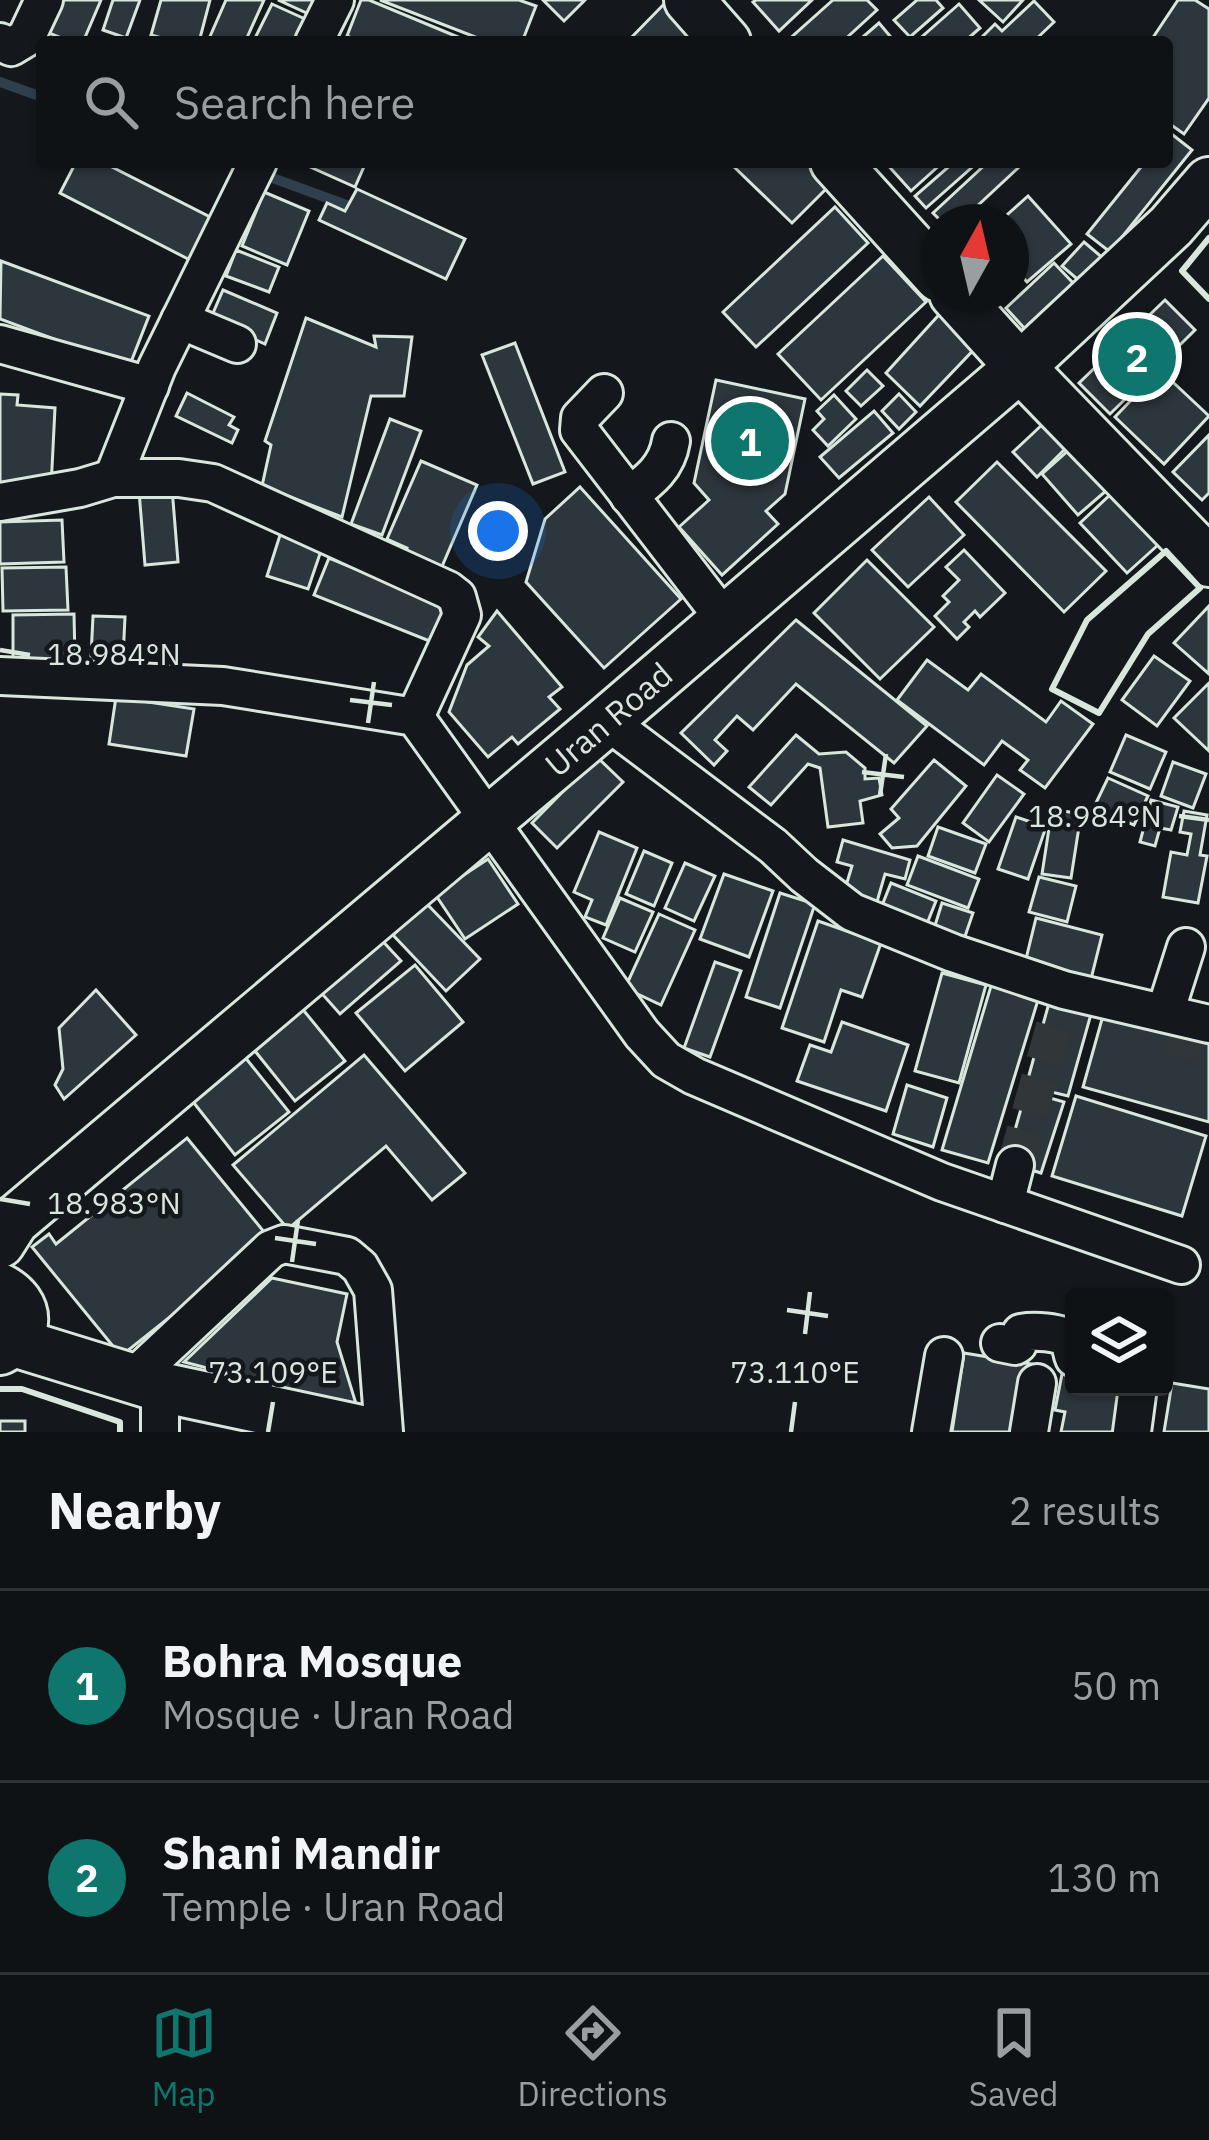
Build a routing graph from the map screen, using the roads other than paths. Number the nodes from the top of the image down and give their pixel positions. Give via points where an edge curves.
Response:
1 (44, 0) edge
2 (335, 0) edge
3 (688, 0) edge
4 (317, 36) edge
5 (721, 36) edge
6 (0, 42) edge
7 (840, 168) edge
8 (250, 177) edge
9 (1209, 182) edge
10 (921, 257) edge
11 (970, 312) edge
12 (180, 320) junction
13 (0, 344) edge
14 (236, 344) dead end
15 (1020, 367) junction
16 (150, 386) junction
17 (604, 393) dead end
18 (671, 440) dead end
19 (113, 478) junction
20 (629, 496) junction
21 (0, 502) edge
22 (1209, 562) edge
23 (725, 620) junction
24 (0, 676) edge
25 (415, 718) junction
26 (607, 721) junction
27 (487, 820) junction
28 (1186, 946) dead end
29 (1188, 1023) edge
30 (1015, 1165) tunnel mouth
31 (1005, 1204) junction
32 (0, 1243) edge
33 (1181, 1265) dead end
34 (0, 1288) edge
35 (1065, 1337) edge
36 (1000, 1343) dead end
37 (7, 1346) edge
38 (944, 1356) dead end
39 (1037, 1383) dead end
40 (1137, 1396) edge
41 (151, 1399) edge
42 (370, 1432) edge
43 (384, 1432) edge
44 (931, 1432) edge
45 (1029, 1432) edge
46 (1132, 1432) edge

1 - 6 street via 26,38 11,47
2 - 4 street
3 - 5 main road
7 - 10 main road
8 - 12 street
9 - 15 main road, Uran Road
11 - 15 main road
12 - 14 street
12 - 16 street
13 - 16 street
15 - 22 main road
15 - 23 main road, Uran Road
16 - 19 street
17 - 20 street via 579,430
18 - 20 street via 662,467
19 - 21 street
19 - 25 street via 213,483 458,597 462,615
20 - 23 street
23 - 26 main road, Uran Road
24 - 25 street via 223,686
25 - 27 street
26 - 27 main road, Uran Road
26 - 29 street via 852,912 1062,998
27 - 31 street via 665,1060
27 - 32 main road, Uran Road via 14,1221
28 - 29 street
30 - 31 street
31 - 33 street
34 - 37 main road via 14,1296 23,1319
35 - 36 street via 1028,1331 1015,1346
37 - 41 main road
38 - 44 street
39 - 45 street
40 - 46 street
41 - 42 main road
41 - 43 street via 271,1249 284,1244 346,1256 373,1290

